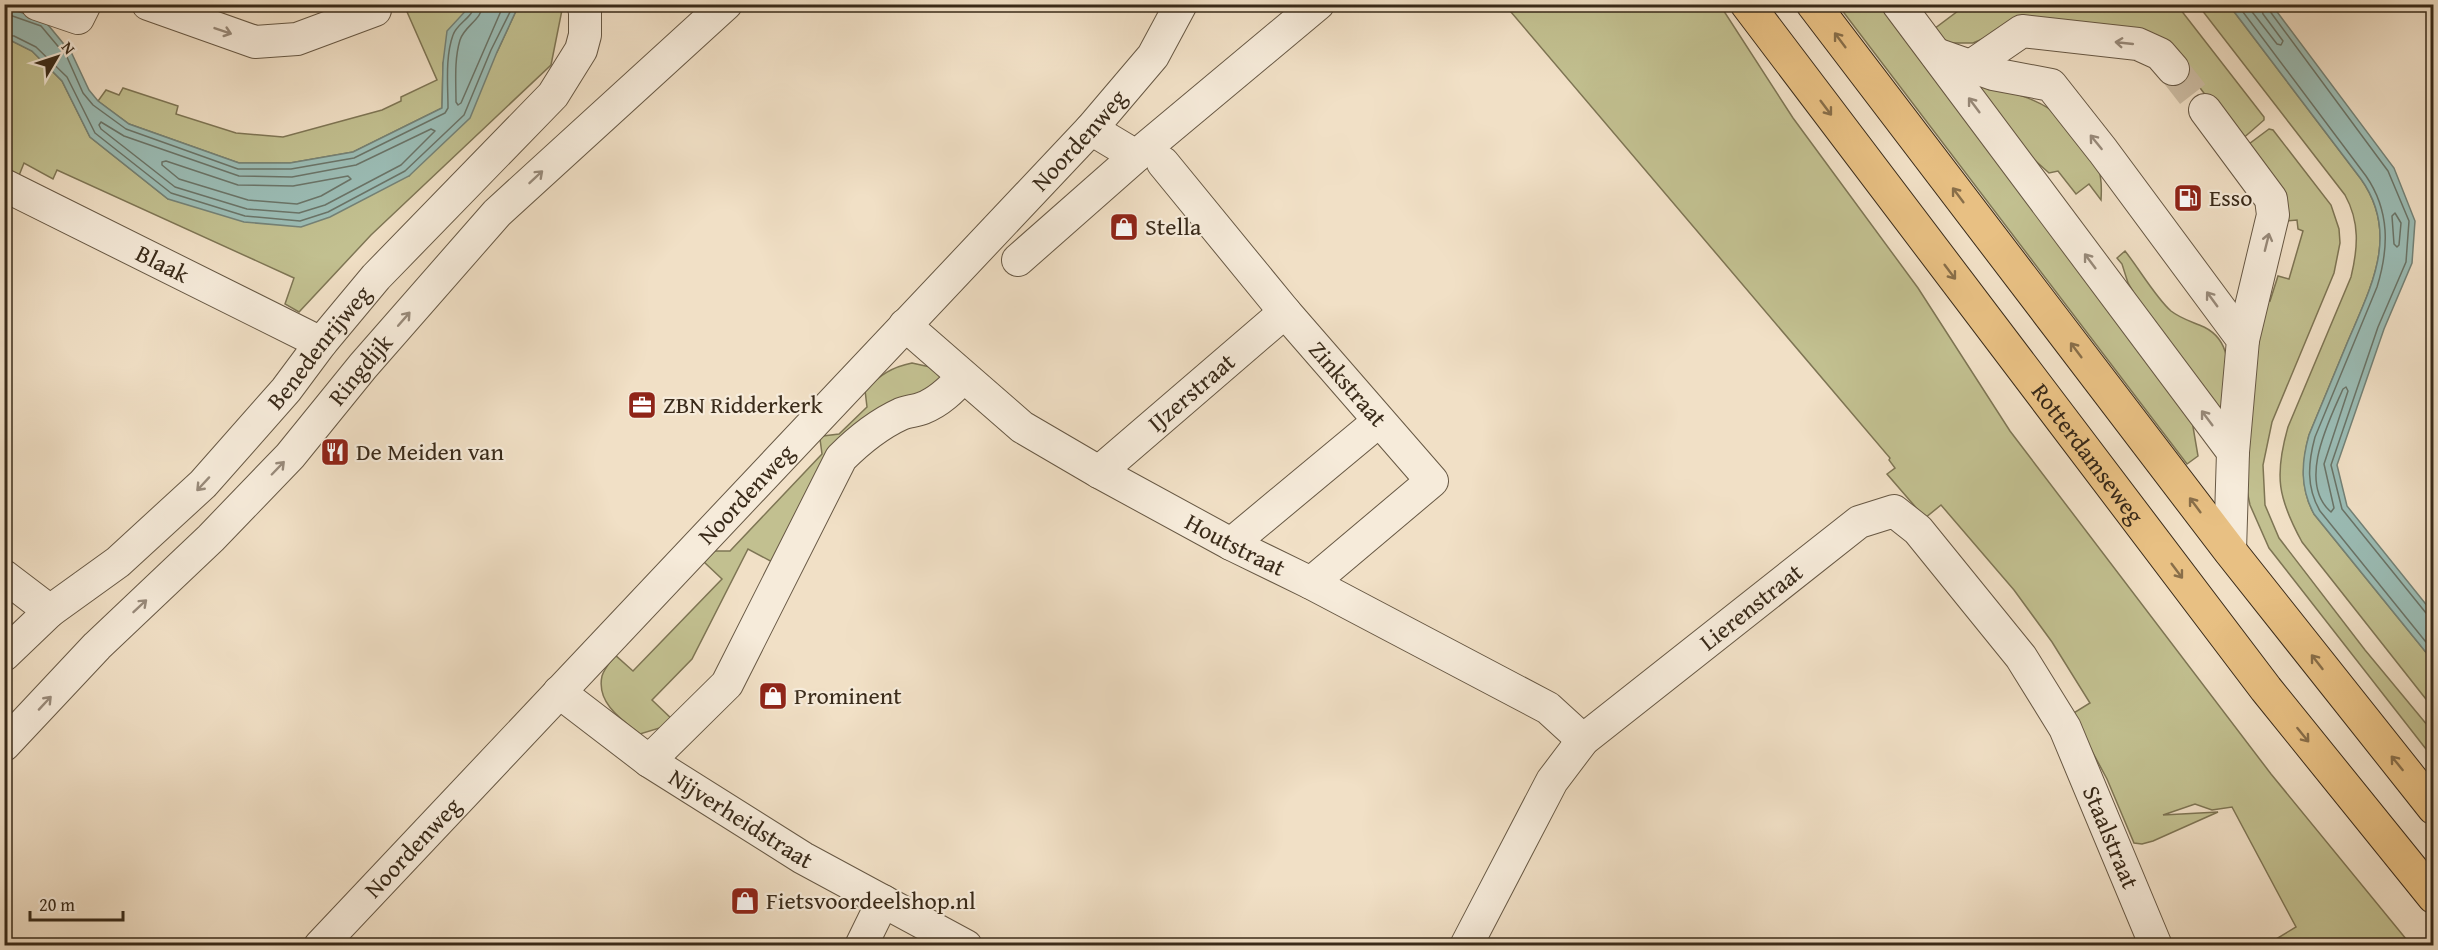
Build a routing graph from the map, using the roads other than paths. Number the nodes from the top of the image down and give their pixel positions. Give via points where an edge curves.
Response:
1 (37, 4) edge
2 (85, 4) edge
3 (148, 4) edge
4 (373, 4) edge
5 (583, 4) edge
6 (726, 4) edge
7 (1181, 4) edge
8 (1318, 4) edge
9 (1747, 4) edge
10 (1813, 4) edge
11 (1906, 9) edge
12 (1936, 54) junction
13 (1971, 66) junction
14 (2173, 69) tunnel mouth
15 (2205, 110) tunnel mouth
16 (1091, 129) junction
17 (1149, 160) junction
18 (5, 187) edge
19 (1018, 260) dead end
20 (1285, 312) junction
21 (905, 326) junction
22 (2243, 340) junction
23 (321, 343) junction
24 (963, 377) junction
25 (1379, 421) junction
26 (2233, 452) junction
27 (1098, 472) junction
28 (1231, 544) junction
29 (2230, 551) junction
30 (4, 576) edge
31 (1311, 583) junction
32 (50, 611) junction
33 (4, 655) edge
34 (559, 692) junction
35 (2065, 728) joint
36 (1583, 740) junction
37 (4, 746) edge
38 (649, 761) junction
39 (2433, 808) edge
40 (2433, 897) edge
41 (883, 901) junction
42 (320, 945) edge
43 (861, 945) edge
44 (966, 945) edge
45 (1467, 945) edge
46 (2156, 945) edge

1 - 2 street via 78,18
3 -> 4 street via 255,42 297,39 375,10
5 - 23 street, Benedenrijweg via 585,35 553,94 376,277
37 -> 6 street, Ringdijk via 97,646 211,538 290,456 497,213
7 - 16 street, Noordenweg via 1153,56
8 - 17 street
9 -> 40 main road, Rotterdamseweg via 2266,689
29 -> 10 main road
11 - 12 street
12 - 13 street
26 -> 12 street
14 -> 13 street via 2160,54 2138,45 2022,31
22 -> 13 street via 2050,85
22 -> 15 street via 2273,215 2271,199
16 - 17 street, Zinkstraat
16 - 21 street, Noordenweg
17 - 19 street
17 - 20 street, Zinkstraat
18 - 23 street, Blaak
20 - 25 street, Zinkstraat
20 - 27 street, IJzerstraat
21 - 24 street, Houtstraat
21 - 34 street, Noordenweg
22 - 26 street
23 -> 32 street, Benedenrijweg via 286,390 203,484 118,562
24 - 27 street, Houtstraat via 1023,427
24 - 38 street via 948,393 924,408 874,429 841,458 727,684
25 - 28 street
25 - 31 street, Zinkstraat via 1432,482
26 - 29 street
27 - 28 street, Houtstraat
28 - 31 street, Houtstraat
39 -> 29 main road
30 - 32 street
31 - 36 street, Houtstraat via 1548,708
32 - 33 street, Benedenrijweg
34 - 38 street, Nijverheidstraat
34 - 42 street, Noordenweg
35 - 36 street, Lierenstraat via 2021,657 1918,530 1894,511 1858,522
35 - 46 street, Staalstraat
36 - 45 street, Lierenstraat via 1552,781
38 - 41 street, Nijverheidstraat via 803,858
41 - 43 street
41 - 44 street, Nijverheidstraat

